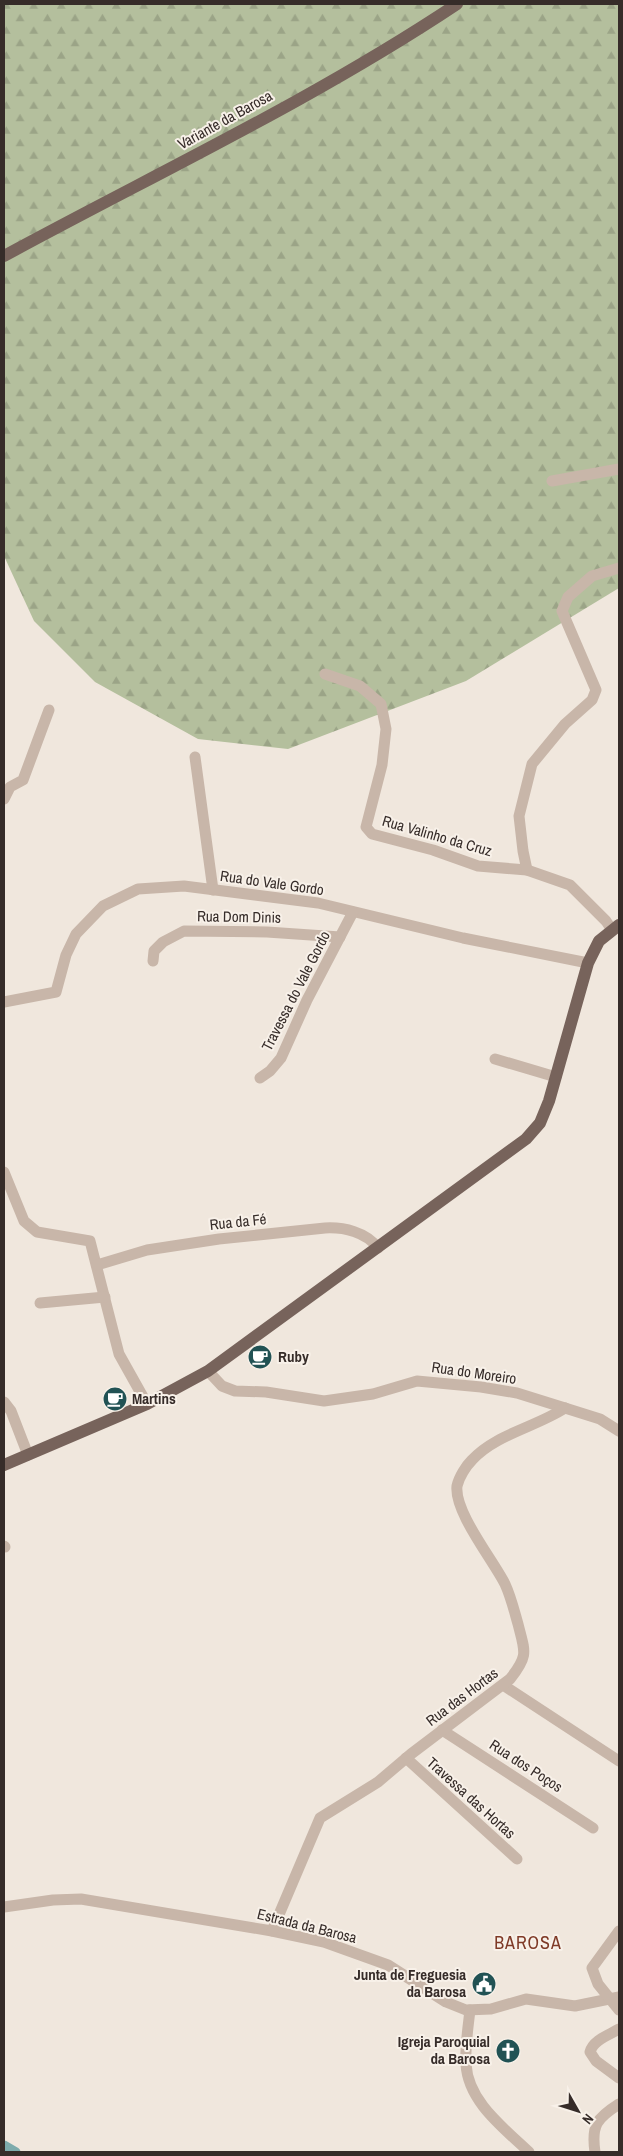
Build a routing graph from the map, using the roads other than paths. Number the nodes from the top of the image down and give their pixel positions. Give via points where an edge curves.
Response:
1 (457, 4) edge
2 (4, 256) edge
3 (619, 469) edge
4 (552, 481) dead end
5 (619, 568) edge
6 (324, 674) dead end
7 (49, 710) dead end
8 (195, 756) dead end
9 (4, 799) edge
10 (527, 870) junction
11 (213, 890) junction
12 (354, 912) junction
13 (616, 927) edge
14 (340, 937) junction
15 (153, 961) dead end
16 (588, 963) junction
17 (4, 1002) edge
18 (495, 1059) dead end
19 (556, 1077) junction
20 (260, 1078) dead end
21 (4, 1172) edge
22 (378, 1248) junction
23 (97, 1265) junction
24 (105, 1297) junction
25 (40, 1304) dead end
26 (208, 1370) junction
27 (4, 1402) edge
28 (147, 1404) junction
29 (565, 1408) junction
30 (619, 1430) edge
31 (28, 1455) junction
32 (4, 1465) edge
33 (503, 1685) junction
34 (442, 1730) junction
35 (406, 1758) junction
36 (619, 1761) edge
37 (593, 1828) dead end
38 (517, 1859) dead end
39 (4, 1907) edge
40 (272, 1931) junction
41 (619, 1931) edge
42 (615, 1998) edge
43 (470, 2010) junction
44 (619, 2010) edge
45 (619, 2029) edge
46 (619, 2078) edge
47 (619, 2104) edge
48 (529, 2152) edge
49 (595, 2152) edge

1 - 2 main road, Variante da Barosa via 242,130
3 - 4 street
5 - 10 street via 592,576 568,597 562,611 596,690 592,700 565,724 532,764 519,816
6 - 10 street, Rua Valinho da Cruz via 360,686 381,704 386,730 382,766 366,827 372,834 478,866
7 - 9 street via 24,780 10,787
8 - 11 street
10 - 13 street, Rua Valinho da Cruz via 570,885
11 - 12 street, Rua do Vale Gordo
11 - 17 street, Rua do Vale Gordo via 184,886 138,889 103,906 76,934 66,955 56,992
12 - 14 street, Travessa do Vale Gordo
12 - 16 street, Rua do Vale Gordo
13 - 16 main road via 599,941
14 - 15 street, Rua Dom Dinis via 184,931 163,942 154,951
14 - 20 street, Travessa do Vale Gordo via 281,1058
16 - 19 main road
18 - 19 street
19 - 22 main road via 543,1117 526,1139
21 - 23 street via 24,1221 37,1232 90,1241
22 - 23 street, Rua da Fé via 367,1237 333,1227 147,1250
22 - 26 main road
23 - 24 street
24 - 25 street
24 - 28 street via 119,1354
26 - 28 main road
26 - 29 street, Rua do Moreiro via 222,1386 235,1391 324,1401 373,1394 417,1381 490,1388
27 - 31 street via 8,1404
28 - 31 main road
29 - 30 street, Rua do Moreiro via 600,1419
29 - 33 street, Rua das Hortas via 488,1447 473,1459 460,1476 457,1486 462,1508 473,1531 505,1584 525,1652 522,1664
31 - 32 main road
33 - 34 street, Rua das Hortas
33 - 36 street
34 - 35 street, Rua das Hortas
34 - 37 street, Rua dos Poços
35 - 38 street, Travessa das Hortas
35 - 40 street, Rua das Hortas via 378,1782 320,1818
39 - 40 street, Estrada da Barosa via 81,1899
40 - 43 street, Estrada da Barosa via 324,1942 388,1965 446,2002
41 - 42 street via 592,1968 598,1984
42 - 43 street, Estrada da Barosa via 575,2006 526,1999 491,2009
42 - 44 street
43 - 48 street via 466,2065 472,2086 481,2104
45 - 46 street via 597,2042 590,2052 596,2061
47 - 49 street via 599,2118 594,2128

